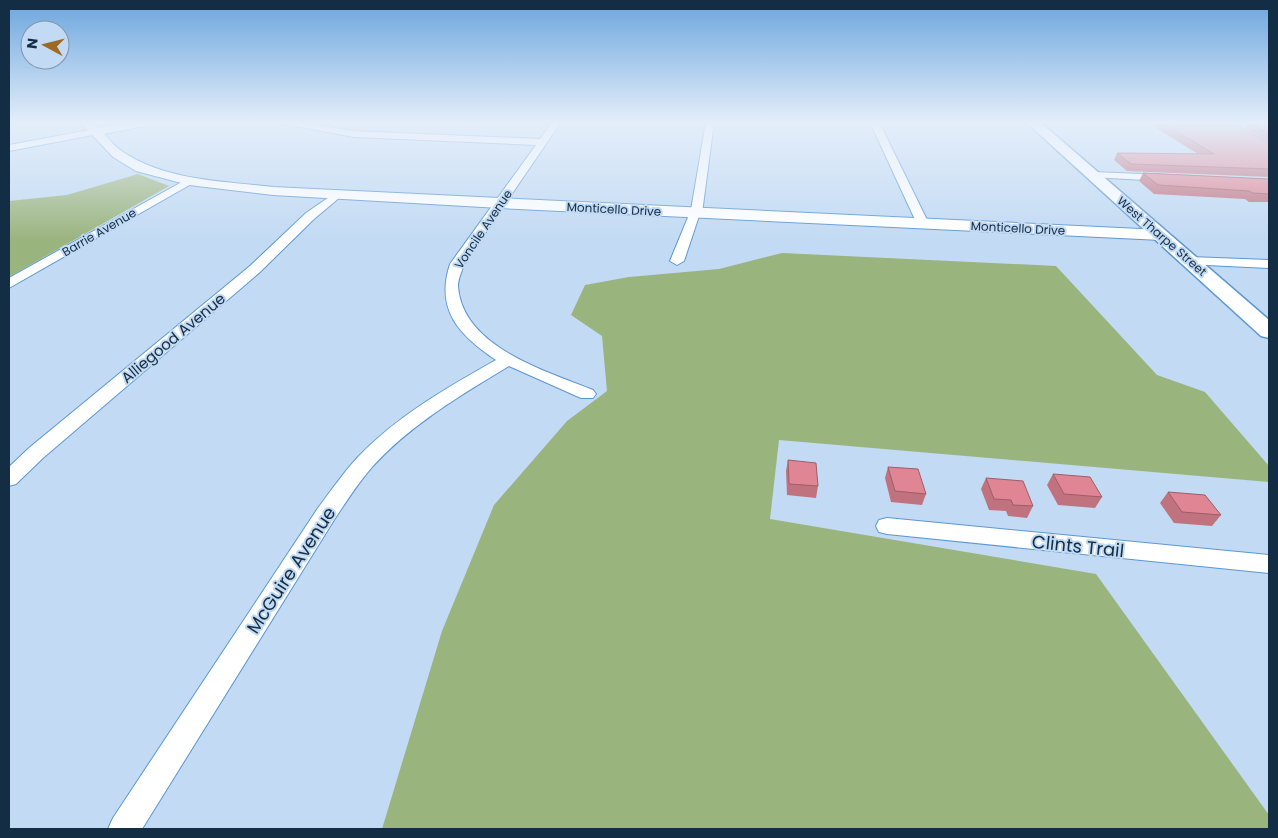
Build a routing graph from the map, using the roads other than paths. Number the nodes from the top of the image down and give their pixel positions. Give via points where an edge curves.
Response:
1 (129, 161) edge
2 (530, 161) edge
3 (704, 161) edge
4 (893, 161) edge
5 (1077, 161) edge
6 (1093, 175) junction
7 (1181, 178) edge
8 (189, 181) junction
9 (335, 196) junction
10 (500, 204) junction
11 (695, 213) junction
12 (923, 224) junction
13 (1161, 235) junction
14 (1190, 260) junction
15 (678, 261) dead end
16 (1269, 264) edge
17 (9, 284) edge
18 (1269, 331) edge
19 (509, 359) junction
20 (587, 394) dead end
21 (9, 479) edge
22 (887, 526) dead end
23 (1269, 564) edge
24 (124, 829) edge

1 - 8 street, Monticello Drive
2 - 10 street, Voncile Avenue
3 - 11 street
4 - 12 street
5 - 6 main road, West Tharpe Street
6 - 7 street
6 - 13 main road, West Tharpe Street
8 - 9 street, Monticello Drive
8 - 17 street, Barrie Avenue
9 - 10 street, Monticello Drive
9 - 21 street, Alliegood Avenue
10 - 11 street, Monticello Drive
10 - 19 street, Voncile Avenue via 457,264 451,284 452,300 466,327 496,353
11 - 12 street, Monticello Drive
11 - 15 street
12 - 13 street, Monticello Drive
13 - 14 main road, West Tharpe Street
14 - 16 street
14 - 18 main road, West Tharpe Street
19 - 20 street, Voncile Avenue
19 - 24 street, McGuire Avenue via 450,393 415,419 372,455 349,482
22 - 23 street, Clints Trail

